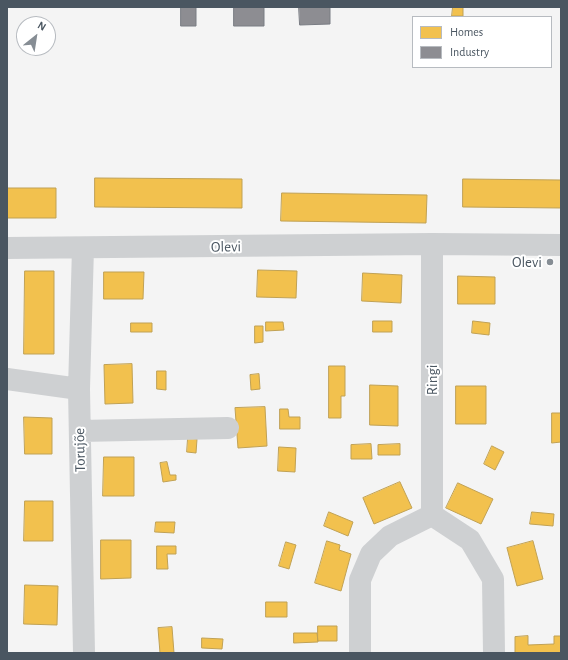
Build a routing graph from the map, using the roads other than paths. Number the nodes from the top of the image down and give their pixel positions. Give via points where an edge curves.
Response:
1 (432, 244) junction
2 (561, 245) edge
3 (7, 248) edge
4 (83, 248) junction
5 (7, 379) edge
6 (79, 389) junction
7 (228, 428) dead end
8 (80, 431) junction
9 (432, 515) junction
10 (84, 653) edge
11 (360, 653) edge
12 (494, 653) edge

1 - 2 street, Olevi
1 - 4 street, Olevi
1 - 9 street, Ringi
3 - 4 street, Olevi
4 - 6 street, Torujõe
5 - 6 street
6 - 8 street, Torujõe
7 - 8 street
8 - 10 street, Torujõe
9 - 11 street via 390,536 371,554 360,580
9 - 12 street via 470,540 493,579

